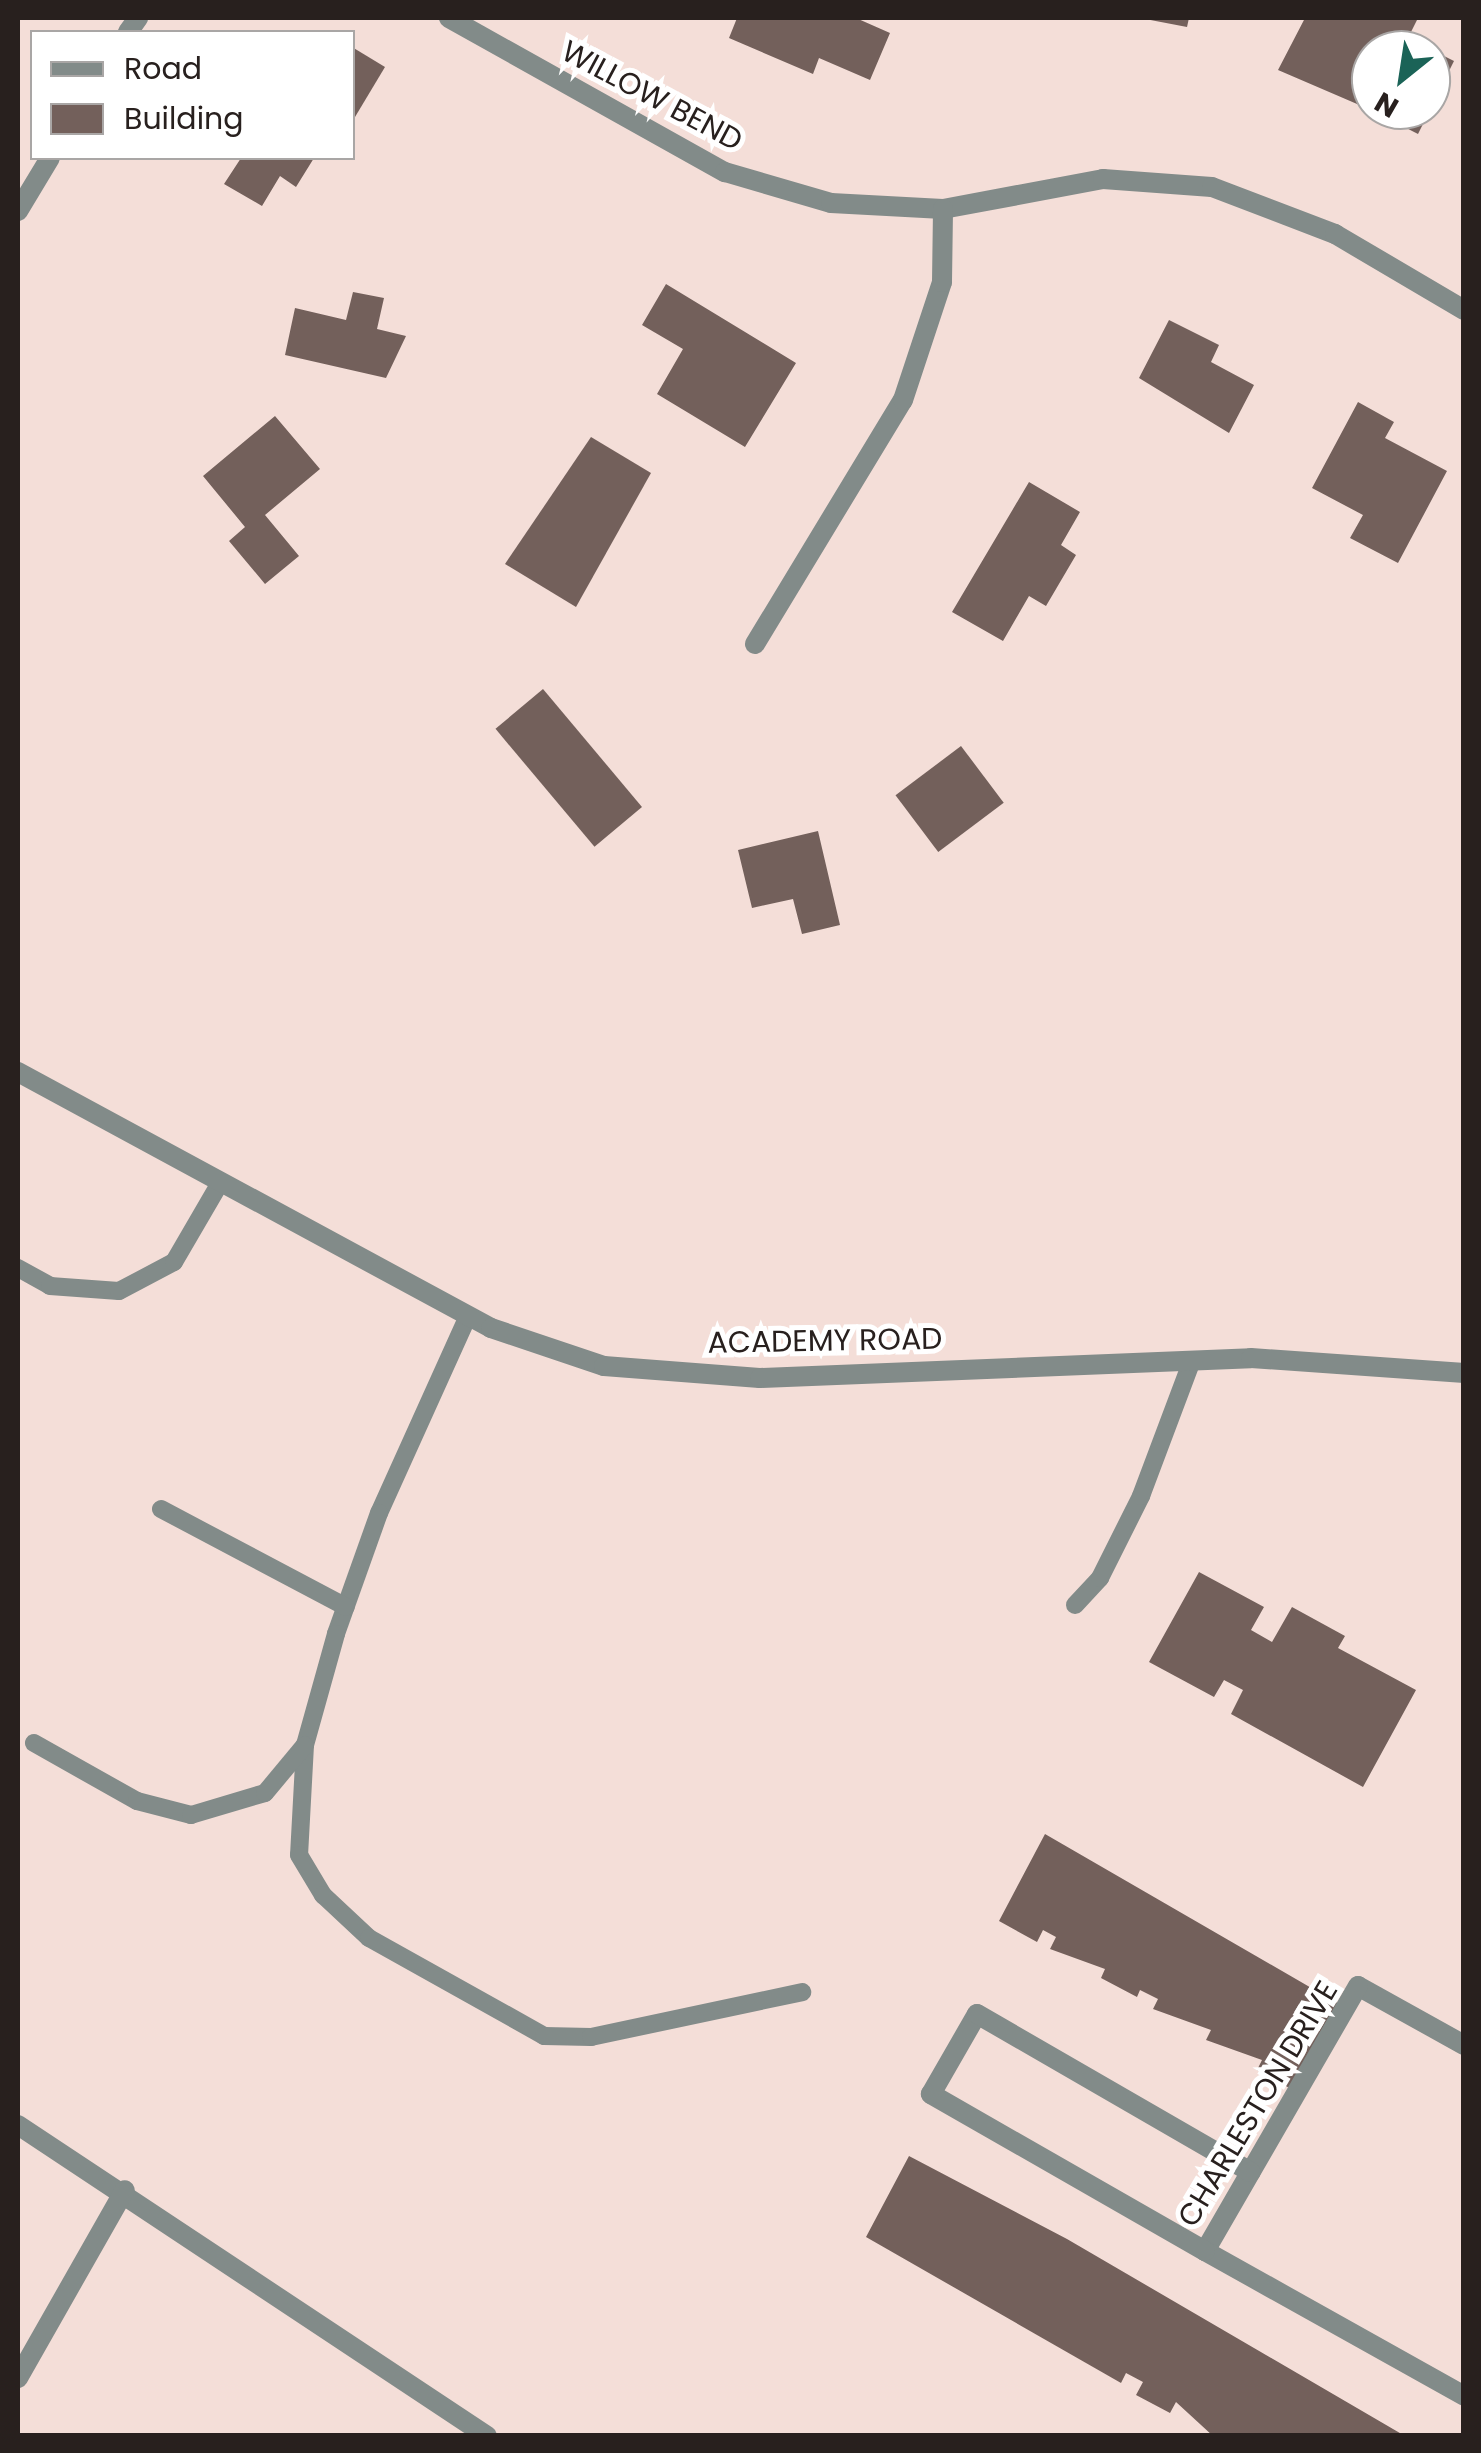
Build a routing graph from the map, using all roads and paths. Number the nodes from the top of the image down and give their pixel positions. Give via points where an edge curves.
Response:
1 (448, 18) edge
2 (49, 160) edge
3 (943, 208) junction
4 (18, 210) edge
5 (1464, 310) edge
6 (754, 644) dead end
7 (18, 1072) edge
8 (220, 1182) junction
9 (18, 1268) edge
10 (468, 1316) junction
11 (1192, 1360) junction
12 (1464, 1374) edge
13 (161, 1509) dead end
14 (1075, 1605) dead end
15 (346, 1607) junction
16 (34, 1742) dead end
17 (305, 1745) junction
18 (802, 1992) dead end
19 (1464, 2045) edge
20 (18, 2125) edge
21 (1250, 2172) junction
22 (126, 2190) junction
23 (1205, 2251) junction
24 (18, 2378) edge
25 (1464, 2396) edge
26 (487, 2436) edge

1 - 3 street, WILLOW BEND via 724,172 831,203
2 - 4 street
3 - 5 street, WILLOW BEND via 1103,179 1212,186 1334,234
3 - 6 street via 942,282 904,400
7 - 8 street, ACADEMY ROAD
8 - 9 lane via 174,1262 119,1291 50,1286
8 - 10 street, ACADEMY ROAD
10 - 11 street, ACADEMY ROAD via 604,1366 760,1378
10 - 15 lane
11 - 12 street, ACADEMY ROAD
11 - 14 lane via 1141,1496 1100,1578
13 - 15 lane
15 - 17 lane
16 - 17 lane via 137,1801 190,1815 266,1793
17 - 18 lane via 299,1855 323,1895 369,1938 544,2036 591,2037
19 - 21 street, CHARLESTON DRIVE via 1358,1986
20 - 22 street
21 - 23 street, CHARLESTON DRIVE
21 - 23 street via 976,2014 930,2094
22 - 24 street
22 - 26 street
23 - 25 street, CHARLESTON DRIVE

